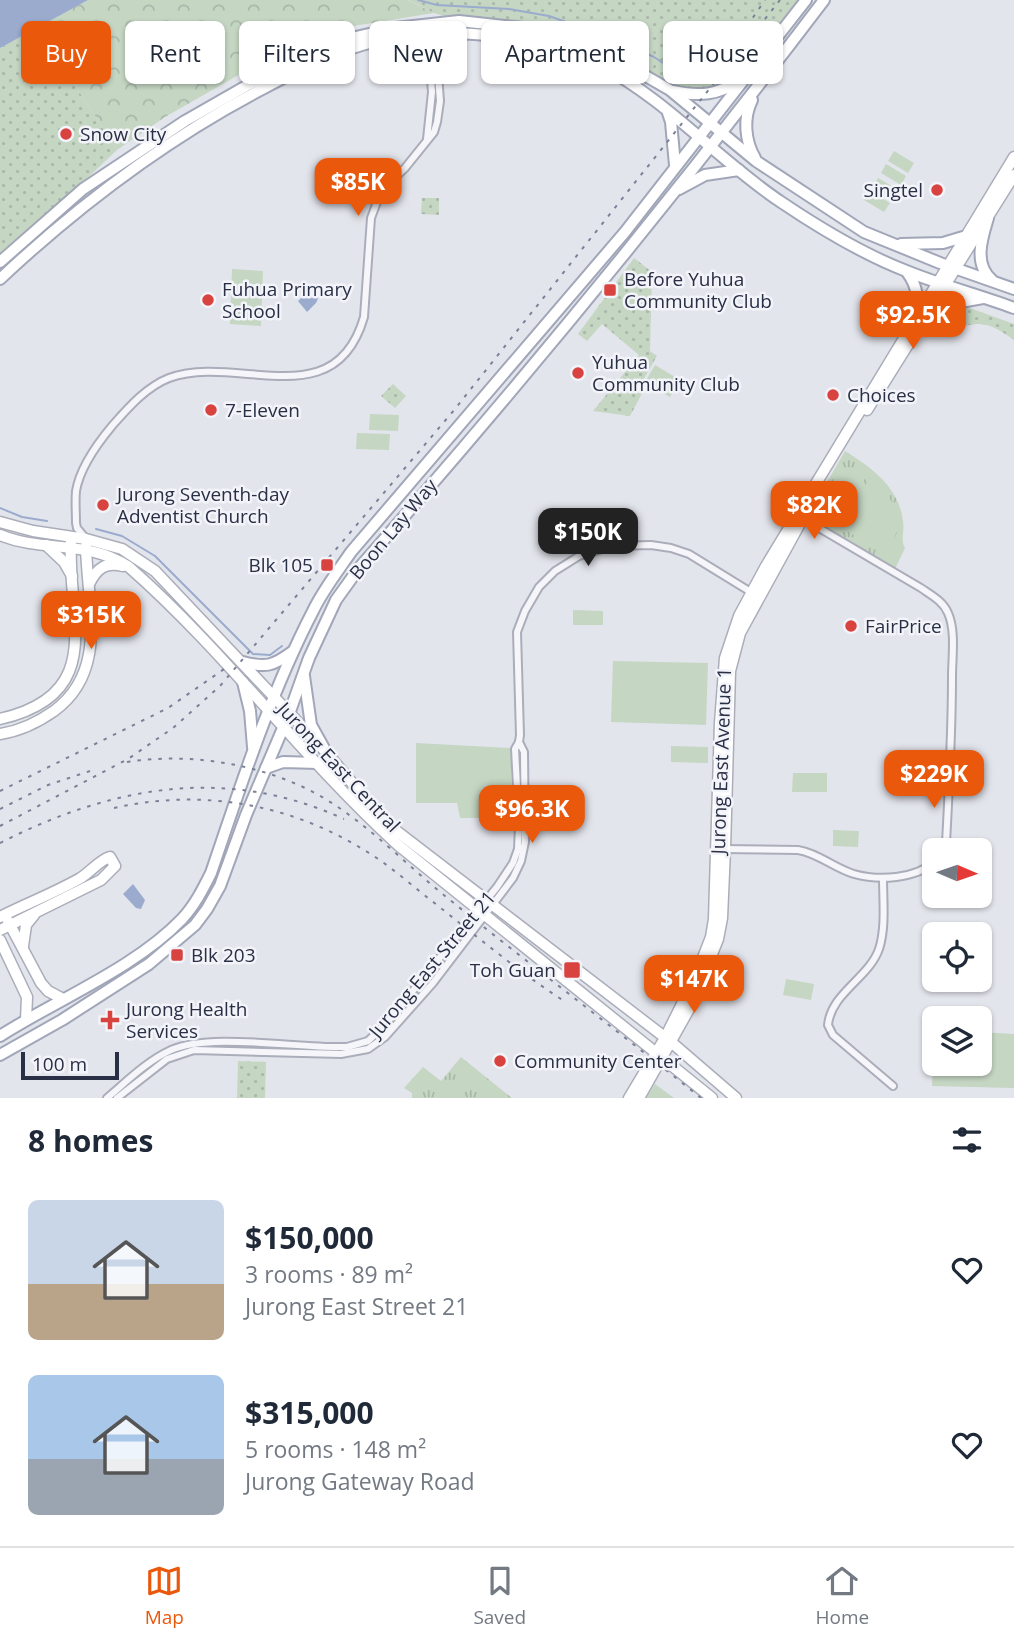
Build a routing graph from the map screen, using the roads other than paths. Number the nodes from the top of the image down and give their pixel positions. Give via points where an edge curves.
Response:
1 (806, 0) edge
2 (824, 0) edge
3 (467, 22) edge
4 (783, 30) edge
5 (467, 35) edge
6 (783, 52) edge
7 (250, 84) edge
8 (272, 84) edge
9 (431, 84) edge
10 (439, 84) edge
11 (732, 84) edge
12 (741, 84) edge
13 (758, 84) edge
14 (760, 84) edge
15 (670, 90) junction
16 (667, 111) junction
17 (711, 123) junction
18 (722, 132) junction
19 (700, 137) junction
20 (427, 139) junction
21 (711, 146) junction
22 (1014, 157) edge
23 (135, 159) junction
24 (756, 161) junction
25 (675, 165) junction
26 (739, 170) junction
27 (1014, 175) edge
28 (673, 193) junction
29 (988, 218) junction
30 (963, 237) junction
31 (895, 245) junction
32 (0, 262) edge
33 (951, 267) junction
34 (907, 272) junction
35 (0, 279) edge
36 (996, 282) junction
37 (942, 283) junction
38 (1014, 289) edge
39 (986, 298) junction
40 (1014, 308) edge
41 (921, 317) junction
42 (800, 516) junction
43 (0, 522) edge
44 (0, 535) edge
45 (73, 537) junction
46 (86, 544) junction
47 (46, 545) junction
48 (129, 567) junction
49 (73, 577) junction
50 (89, 585) junction
51 (755, 595) junction
52 (294, 650) junction
53 (243, 662) junction
54 (304, 674) junction
55 (243, 682) junction
56 (60, 685) junction
57 (72, 694) junction
58 (274, 697) junction
59 (270, 710) junction
60 (289, 714) junction
61 (0, 719) edge
62 (285, 726) junction
63 (0, 734) edge
64 (326, 752) junction
65 (254, 753) junction
66 (318, 763) junction
67 (266, 768) junction
68 (946, 838) edge
69 (721, 849) junction
70 (922, 872) edge
71 (883, 878) junction
72 (489, 903) junction
73 (481, 912) junction
74 (36, 913) junction
75 (3, 916) edge
76 (5, 927) edge
77 (0, 940) edge
78 (24, 953) junction
79 (63, 999) junction
80 (26, 1020) junction
81 (0, 1036) edge
82 (668, 1040) junction
83 (0, 1055) edge
84 (660, 1055) junction
85 (893, 1086) dead end
86 (107, 1098) edge
87 (117, 1098) edge
88 (629, 1098) edge
89 (639, 1098) edge
90 (712, 1098) edge
91 (736, 1098) edge

1 - 4 main road, Boon Lay Way
2 - 6 main road, Boon Lay Way
3 - 15 main road via 543,30 590,44
5 - 16 main road via 527,41 582,57 627,80
7 - 23 main road via 217,101
8 - 23 main road
9 - 20 street
10 - 20 street via 435,132
11 - 15 main road via 717,93 698,95
12 - 17 main road, Boon Lay Way
13 - 18 main road, Boon Lay Way
14 - 24 main road via 747,109 746,125
15 - 17 main road
16 - 19 main road
16 - 25 main road
17 - 18 main road
17 - 19 main road, Boon Lay Way
18 - 21 main road, Boon Lay Way
18 - 24 main road
19 - 21 main road
19 - 25 main road, Boon Lay Way
20 - 45 street via 387,185 371,218 364,317 348,351 331,365 293,377 188,374 150,389 121,416 90,456 76,489
21 - 26 main road
21 - 28 main road, Boon Lay Way
22 - 30 main road, Jurong East Avenue 1
23 - 32 main road via 83,189
23 - 35 main road
24 - 31 main road via 864,232
25 - 52 main road, Boon Lay Way via 617,241 358,542 318,602
26 - 28 main road via 705,175
26 - 34 main road via 831,233
27 - 29 main road, Jurong East Avenue 1
28 - 54 main road, Boon Lay Way via 359,568 336,600
29 - 33 main road, Jurong East Avenue 1
29 - 36 main road via 980,258 987,276
30 - 31 main road via 926,245
30 - 33 main road, Jurong East Avenue 1
31 - 33 main road
33 - 36 main road
33 - 37 main road, Jurong East Avenue 1
34 - 37 main road
34 - 41 main road via 916,287
36 - 38 main road
37 - 39 main road
37 - 41 main road, Jurong East Avenue 1
39 - 40 main road
39 - 41 main road via 947,303
41 - 42 main road, Jurong East Avenue 1
42 - 51 main road, Jurong East Avenue 1
42 - 68 street via 921,588 947,609 952,638 952,731
43 - 45 main road, Jurong East Central
44 - 47 main road, Jurong East Central
45 - 46 main road, Jurong East Central
45 - 47 main road, Jurong East Central
45 - 49 main road
46 - 48 main road, Jurong East Central
46 - 50 main road
46 - 53 main road, Jurong East Central via 122,549 155,571
47 - 49 main road
48 - 50 main road via 101,567
48 - 55 main road, Jurong East Central
49 - 56 main road via 76,647
50 - 57 main road via 90,653
51 - 69 main road, Jurong East Avenue 1 via 730,671
51 - 72 street, Jurong East Street 21 via 689,554 651,545 612,546 579,556 539,587 517,632 518,849
52 - 53 main road via 277,664
52 - 58 main road, Boon Lay Way
53 - 58 main road, Jurong East Central
54 - 60 main road, Boon Lay Way
54 - 64 main road via 312,725
55 - 59 main road, Jurong East Central
55 - 65 main road
56 - 57 main road
56 - 61 main road via 32,708
57 - 63 main road via 45,718
58 - 59 main road, Boon Lay Way
58 - 60 main road, Jurong East Central
59 - 62 main road, Jurong East Central
59 - 65 main road, Boon Lay Way
60 - 62 main road, Boon Lay Way
60 - 64 main road, Jurong East Central
62 - 66 main road, Jurong East Central
62 - 67 main road, Boon Lay Way
64 - 72 main road, Jurong East Central via 386,823
65 - 79 main road, Boon Lay Way via 211,873 184,917 138,955
66 - 67 main road via 283,762
66 - 73 main road, Jurong East Central via 358,808
67 - 83 main road, Boon Lay Way via 220,886 195,925 149,964
69 - 71 street via 810,852 856,874
69 - 82 main road, Jurong East Avenue 1 via 718,939 701,985
70 - 71 street
71 - 85 street via 879,948 832,1009 828,1026
72 - 73 street, Jurong East Street 21
72 - 82 main road, Jurong East Central
73 - 84 main road, Jurong East Central
73 - 86 street, Jurong East Street 21 via 368,1041 336,1047 192,1044 154,1060
73 - 87 street, Jurong East Street 21 via 433,983 376,1045 341,1054 194,1051 167,1059
74 - 75 main road via 101,880 115,866 114,861 106,858 78,880
74 - 76 main road
74 - 78 main road via 23,934
75 - 76 main road
76 - 78 main road
77 - 80 main road via 27,997
78 - 79 main road via 41,983
79 - 80 main road, Boon Lay Way
80 - 81 main road, Boon Lay Way
82 - 84 main road, Jurong East Avenue 1
82 - 91 main road, Jurong East Central
84 - 88 main road
84 - 89 main road
84 - 90 main road, Jurong East Central

